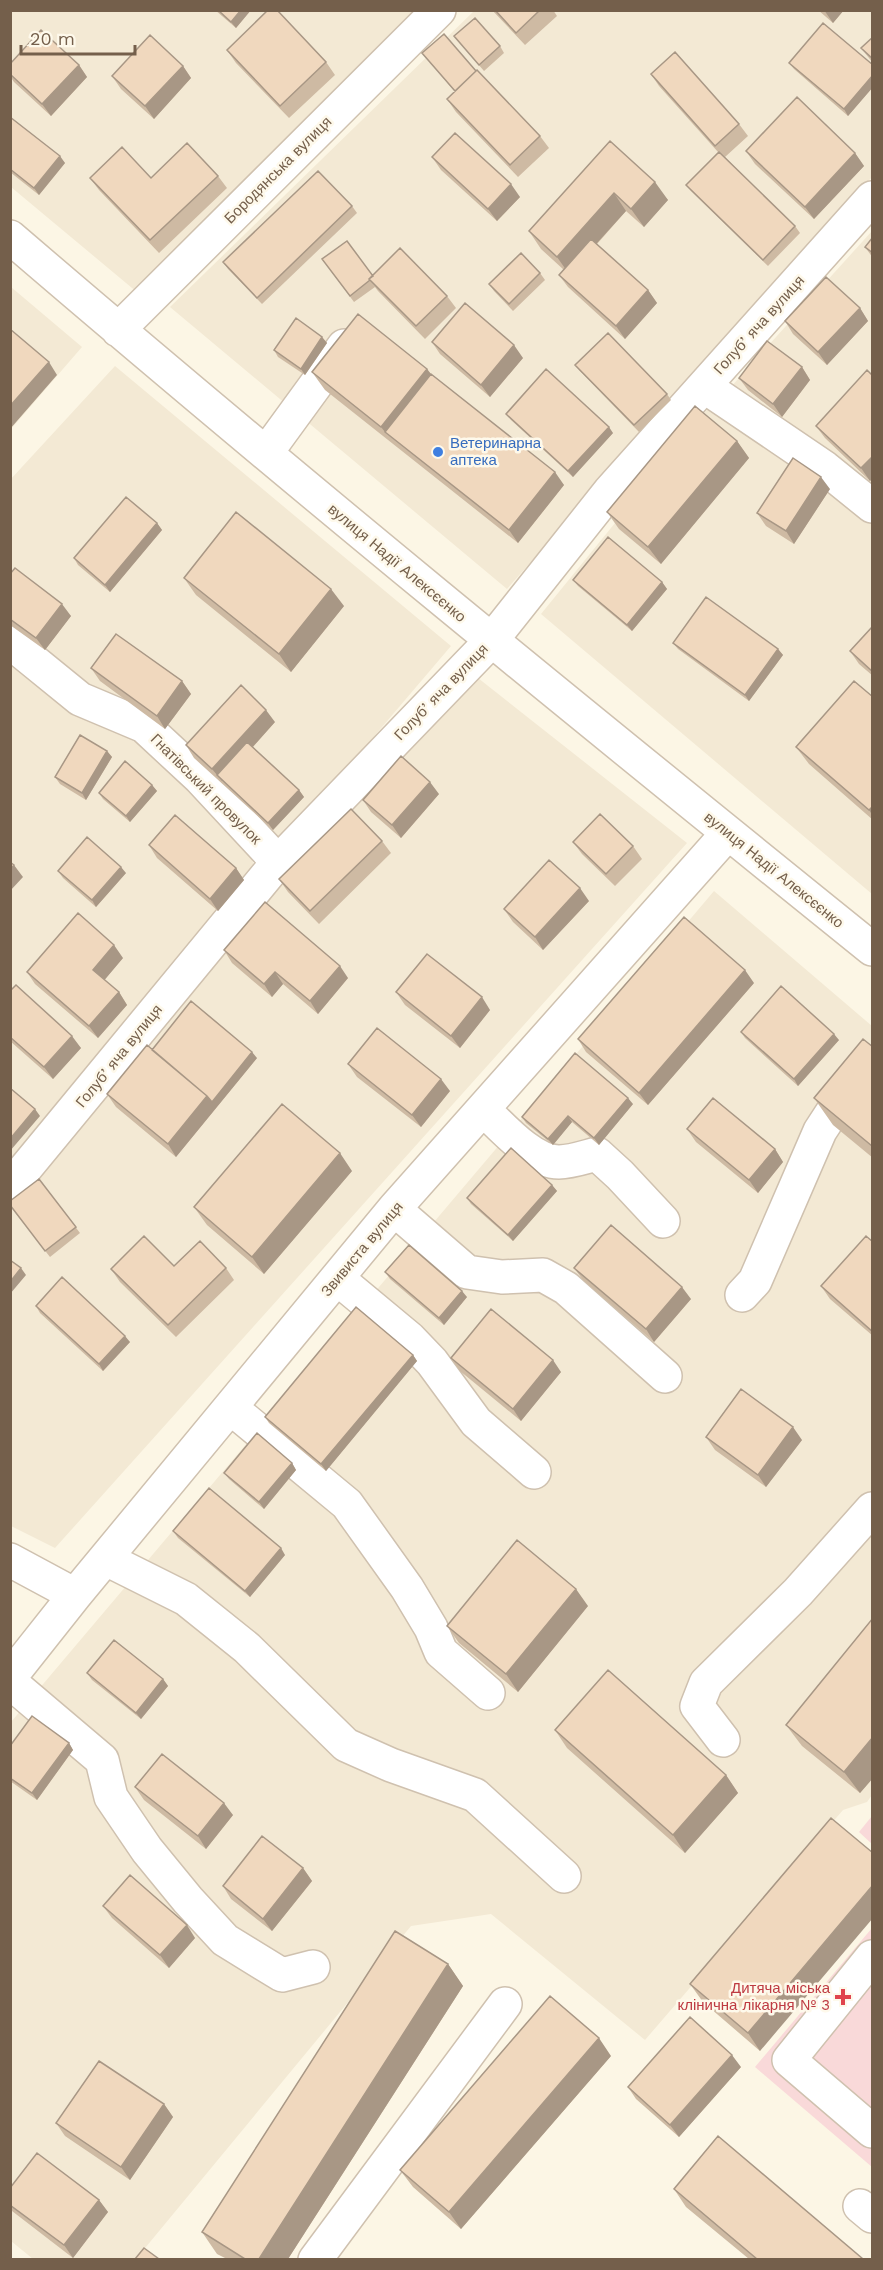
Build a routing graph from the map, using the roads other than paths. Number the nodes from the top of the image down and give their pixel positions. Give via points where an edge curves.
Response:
1 (439, 10) edge
2 (873, 198) edge
3 (10, 237) edge
4 (118, 330) junction
5 (356, 330) edge
6 (704, 386) junction
7 (266, 453) junction
8 (873, 507) edge
9 (491, 641) junction
10 (10, 642) edge
11 (728, 833) junction
12 (278, 862) junction
13 (873, 949) edge
14 (873, 1067) edge
15 (483, 1109) junction
16 (10, 1187) edge
17 (394, 1209) junction
18 (663, 1221) dead end
19 (338, 1279) junction
20 (742, 1295) dead end
21 (665, 1376) dead end
22 (231, 1408) junction
23 (534, 1472) dead end
24 (873, 1509) edge
25 (106, 1558) junction
26 (10, 1560) edge
27 (75, 1595) junction
28 (10, 1677) edge
29 (10, 1682) edge
30 (488, 1693) dead end
31 (723, 1740) dead end
32 (564, 1876) dead end
33 (873, 1957) edge
34 (313, 1967) dead end
35 (505, 2004) dead end
36 (873, 2131) edge
37 (315, 2259) edge

1 - 4 street, Бородянська вулиця
2 - 6 street, Голубʼяча вулиця
3 - 4 street, вулиця Надії Алексєєнко
4 - 7 street, вулиця Надії Алексєєнко
5 - 7 street
6 - 8 street via 825,468
6 - 9 street, Голубʼяча вулиця via 610,491
7 - 9 street, вулиця Надії Алексєєнко
9 - 11 street, вулиця Надії Алексєєнко
9 - 12 street, Голубʼяча вулиця
10 - 12 street, Гнатівський провулок via 80,699 144,726 200,778
11 - 13 street, вулиця Надії Алексєєнко
11 - 15 street, Звивиста вулиця
12 - 16 street, Голубʼяча вулиця
14 - 20 street via 835,1108 820,1131 755,1281
15 - 17 street, Звивиста вулиця
15 - 18 street via 541,1159 560,1162 597,1154
17 - 19 street, Звивиста вулиця
17 - 21 street via 467,1272 502,1277 543,1275 566,1288
19 - 22 street, Звивиста вулиця
19 - 23 street via 409,1338 432,1362 476,1422
22 - 25 street, Звивиста вулиця
22 - 30 street via 347,1504 407,1588 441,1652
24 - 31 street via 798,1592 705,1683 697,1706
25 - 27 street, Звивиста вулиця
25 - 32 street via 186,1599 248,1648 345,1745 391,1766 475,1795
26 - 27 street
27 - 28 street, Звивиста вулиця
29 - 34 street via 102,1760 111,1797 147,1850 225,1940 282,1975
33 - 36 street via 789,2060
35 - 37 street

